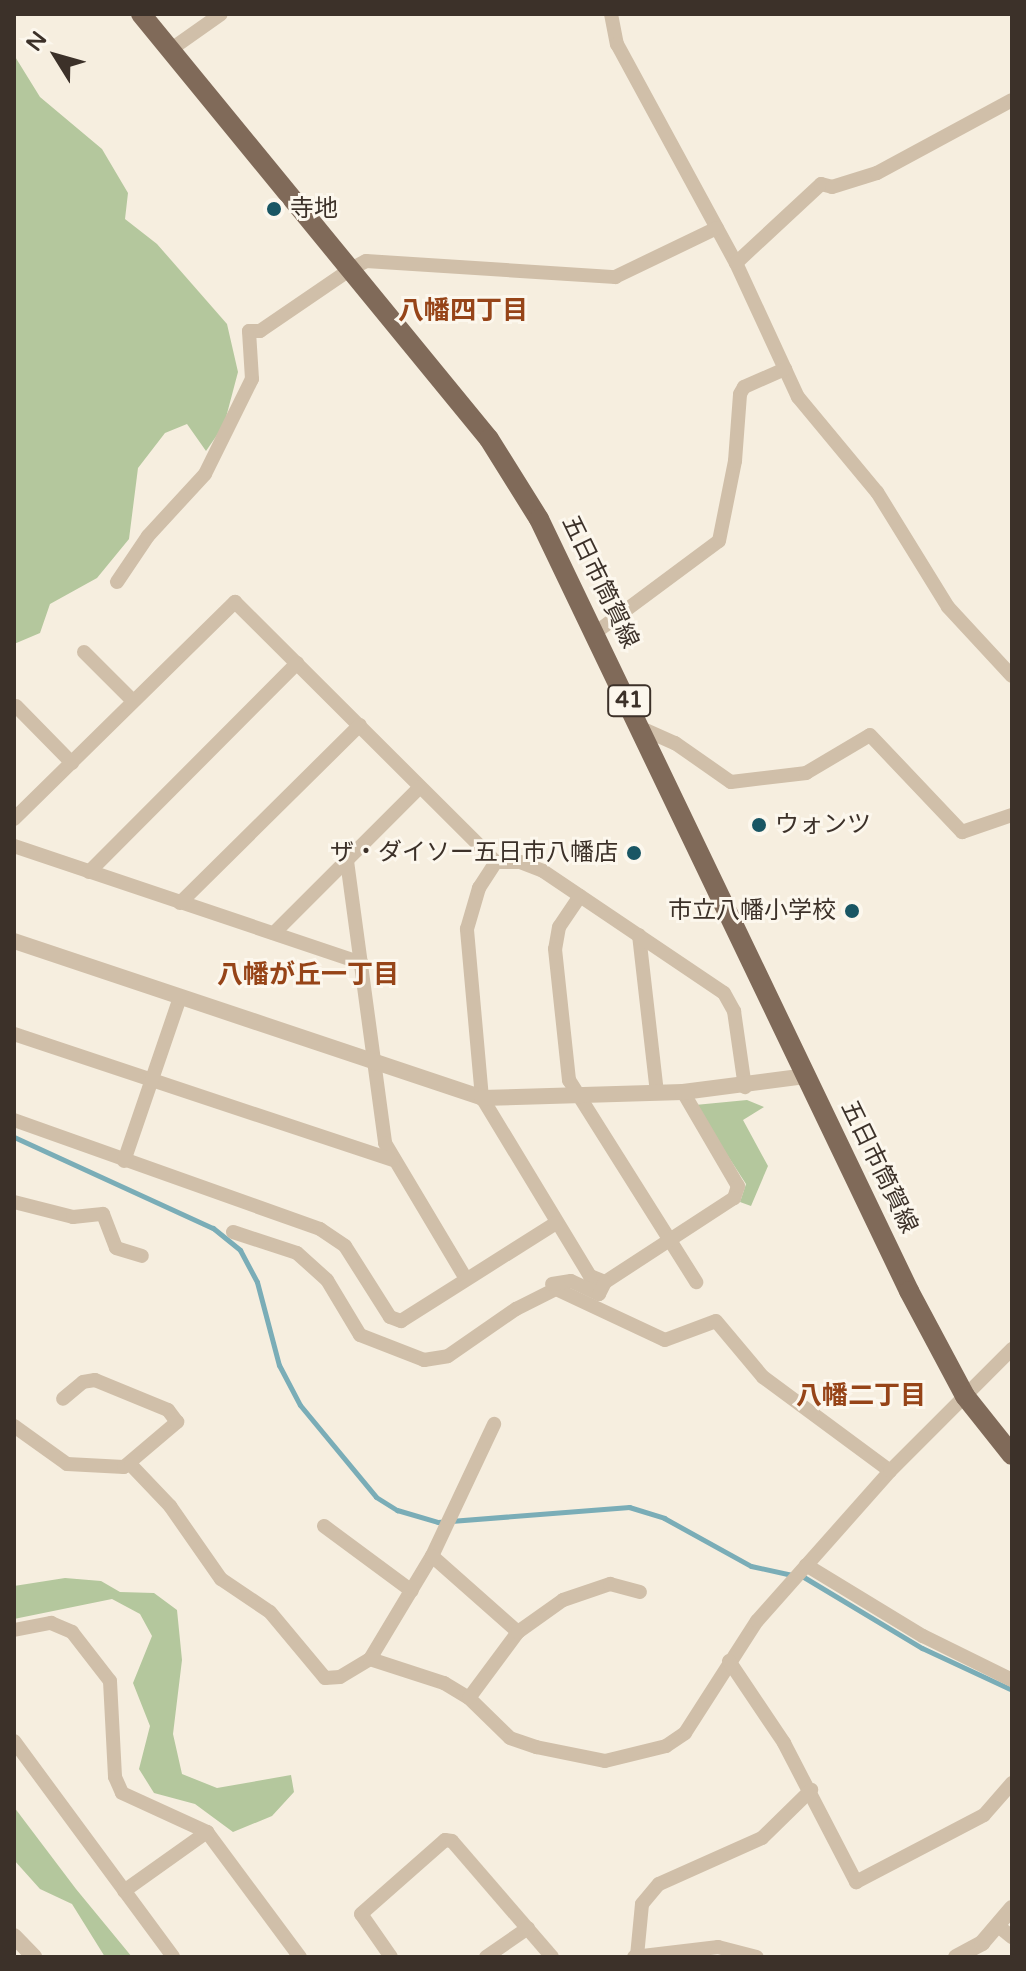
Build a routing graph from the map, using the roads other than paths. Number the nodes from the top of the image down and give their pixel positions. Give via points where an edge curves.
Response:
1 (141, 14) edge
2 (221, 14) edge
3 (611, 14) edge
4 (170, 50) junction
5 (1012, 100) edge
6 (717, 228) junction
7 (736, 263) junction
8 (351, 269) junction
9 (785, 369) junction
10 (117, 582) dead end
11 (595, 633) junction
12 (84, 652) dead end
13 (297, 663) junction
14 (1012, 676) edge
15 (133, 701) junction
16 (16, 706) edge
17 (360, 725) junction
18 (643, 729) junction
19 (72, 763) junction
20 (420, 787) junction
21 (1012, 815) edge
22 (14, 819) edge
23 (15, 848) edge
24 (347, 861) junction
25 (496, 862) junction
26 (89, 872) junction
27 (580, 896) junction
28 (180, 903) junction
29 (274, 933) junction
30 (639, 935) junction
31 (14, 941) edge
32 (362, 963) junction
33 (180, 997) junction
34 (14, 1034) edge
35 (371, 1060) junction
36 (807, 1076) junction
37 (153, 1080) junction
38 (745, 1087) junction
39 (683, 1092) junction
40 (657, 1093) junction
41 (579, 1095) junction
42 (482, 1098) junction
43 (14, 1120) edge
44 (393, 1160) junction
45 (124, 1161) junction
46 (14, 1202) edge
47 (556, 1223) junction
48 (233, 1232) dead end
49 (670, 1239) junction
50 (142, 1256) dead end
51 (466, 1279) junction
52 (605, 1282) junction
53 (696, 1282) dead end
54 (549, 1292) junction
55 (1012, 1349) edge
56 (965, 1396) junction
57 (63, 1399) dead end
58 (494, 1424) dead end
59 (14, 1426) edge
60 (1012, 1455) edge
61 (131, 1465) junction
62 (890, 1471) junction
63 (324, 1526) dead end
64 (432, 1556) junction
65 (800, 1572) junction
66 (412, 1591) junction
67 (640, 1592) dead end
68 (14, 1630) edge
69 (518, 1632) junction
70 (370, 1659) junction
71 (729, 1661) junction
72 (1012, 1680) edge
73 (469, 1698) junction
74 (14, 1741) edge
75 (1012, 1783) edge
76 (811, 1790) junction
77 (207, 1832) junction
78 (124, 1891) junction
79 (1012, 1908) edge
80 (997, 1925) junction
81 (528, 1928) junction
82 (14, 1936) edge
83 (1012, 1937) edge
84 (636, 1956) edge
85 (34, 1957) edge
86 (173, 1957) edge
87 (300, 1957) edge
88 (391, 1957) edge
89 (486, 1957) edge
90 (552, 1957) edge
91 (757, 1957) edge
92 (956, 1957) edge

1 - 4 main road, 五日市筒賀線 / 41
2 - 4 street
3 - 6 street via 617,44
4 - 8 main road, 五日市筒賀線 / 41
5 - 7 street via 877,173 832,187 821,184
6 - 7 street
6 - 8 street via 615,277 366,261
7 - 9 street
8 - 10 street via 260,331 249,331 252,379 205,474 148,536
8 - 11 main road, 五日市筒賀線 / 41 via 489,439 539,519
9 - 11 street via 744,387 740,394 735,461 719,541
9 - 14 street via 805,407 877,492 948,607
11 - 18 main road, 五日市筒賀線 / 41
12 - 15 street
13 - 15 street via 235,602
13 - 17 street
13 - 26 street
15 - 19 street
16 - 19 street
17 - 20 street
17 - 28 street
18 - 21 street via 675,743 731,782 806,773 870,735 962,832
18 - 36 main road, 五日市筒賀線 / 41
19 - 22 street
20 - 24 street
20 - 25 street
23 - 26 street
24 - 29 street
24 - 32 street
25 - 27 street via 532,866
25 - 42 street via 479,888 467,929
26 - 28 street
27 - 30 street
27 - 41 street via 559,927 555,949 569,1080
28 - 29 street
29 - 32 street
30 - 38 street via 730,1001
30 - 40 street
31 - 33 street
32 - 35 street
33 - 35 street
33 - 37 street
34 - 37 street
35 - 42 street
35 - 44 street via 385,1143
36 - 38 street
36 - 56 main road, 五日市筒賀線 / 41
37 - 44 street
37 - 45 street
38 - 39 street
39 - 40 street
39 - 49 street via 738,1186 734,1198
40 - 41 street
41 - 42 street
41 - 49 street
42 - 47 street
43 - 45 street
44 - 51 street
45 - 51 street via 335,1238 390,1317 401,1321
46 - 50 street via 73,1217 103,1214 116,1248
47 - 51 street
47 - 52 street via 590,1276
48 - 54 street via 297,1253 327,1280 360,1335 424,1360 460,1350
49 - 52 street
49 - 53 street
52 - 54 street via 599,1294 567,1280 555,1282
54 - 62 street via 562,1289 665,1340 716,1321 763,1377
55 - 56 street
56 - 60 main road, 五日市筒賀線 / 41
56 - 62 street
57 - 61 street via 83,1382 95,1380 174,1414 173,1429
58 - 64 street
59 - 61 street via 67,1464
61 - 70 street via 170,1506 221,1579 270,1612 325,1678 346,1676
62 - 65 street
63 - 66 street
64 - 66 street
64 - 69 street
65 - 71 street
65 - 72 street
66 - 70 street
67 - 69 street via 618,1584 589,1590 563,1600
68 - 77 street via 51,1623 72,1632 110,1681 115,1777 122,1793
69 - 73 street
70 - 73 street via 423,1673
71 - 73 street via 678,1740 616,1760 584,1760 510,1738
71 - 76 street
74 - 78 street
75 - 76 street via 984,1815 856,1882
76 - 84 street via 762,1838 659,1884 642,1904
77 - 78 street
77 - 87 street
78 - 86 street
79 - 80 street
80 - 83 street
80 - 92 street via 982,1943
81 - 88 street via 452,1841 445,1840 361,1914
81 - 89 street
81 - 90 street
82 - 85 street
84 - 91 street via 718,1947

